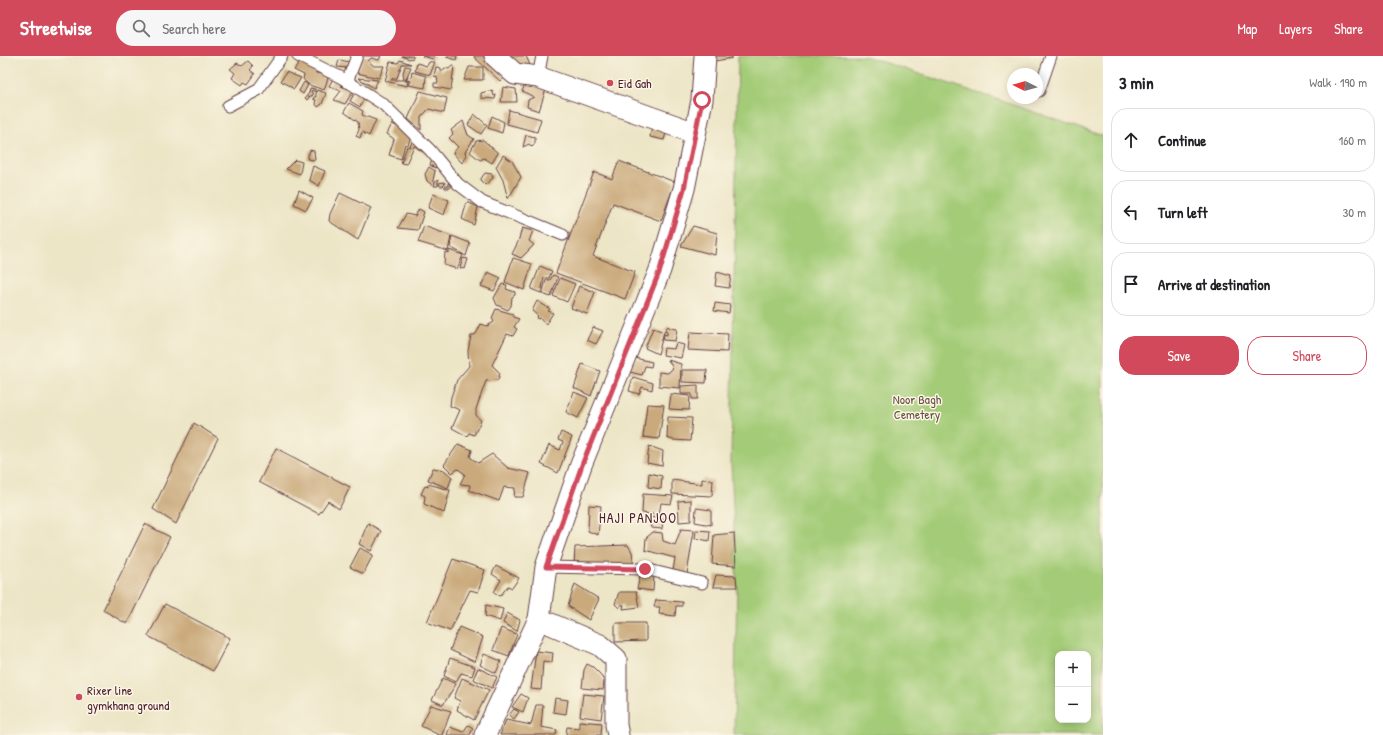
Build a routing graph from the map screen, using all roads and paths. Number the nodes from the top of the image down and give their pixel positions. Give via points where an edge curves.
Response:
1 (282, 56) edge
2 (298, 56) edge
3 (357, 56) edge
4 (495, 56) edge
5 (542, 56) edge
6 (705, 56) edge
7 (1050, 56) edge
8 (538, 77) junction
9 (1043, 80) edge
10 (347, 82) junction
11 (228, 106) dead end
12 (695, 133) junction
13 (563, 235) dead end
14 (546, 567) junction
15 (702, 583) dead end
16 (539, 619) junction
17 (485, 735) edge
18 (618, 735) edge

1 - 11 lane via 258,90
2 - 10 lane
3 - 10 lane
4 - 8 street via 515,74
5 - 8 lane
6 - 12 street via 702,100
7 - 9 lane
8 - 12 street
10 - 13 lane via 383,104 430,150 458,184 482,202
12 - 14 street via 684,189 660,270 582,465
14 - 15 lane via 645,569
14 - 16 street
16 - 17 street
16 - 18 street via 600,645 616,659

